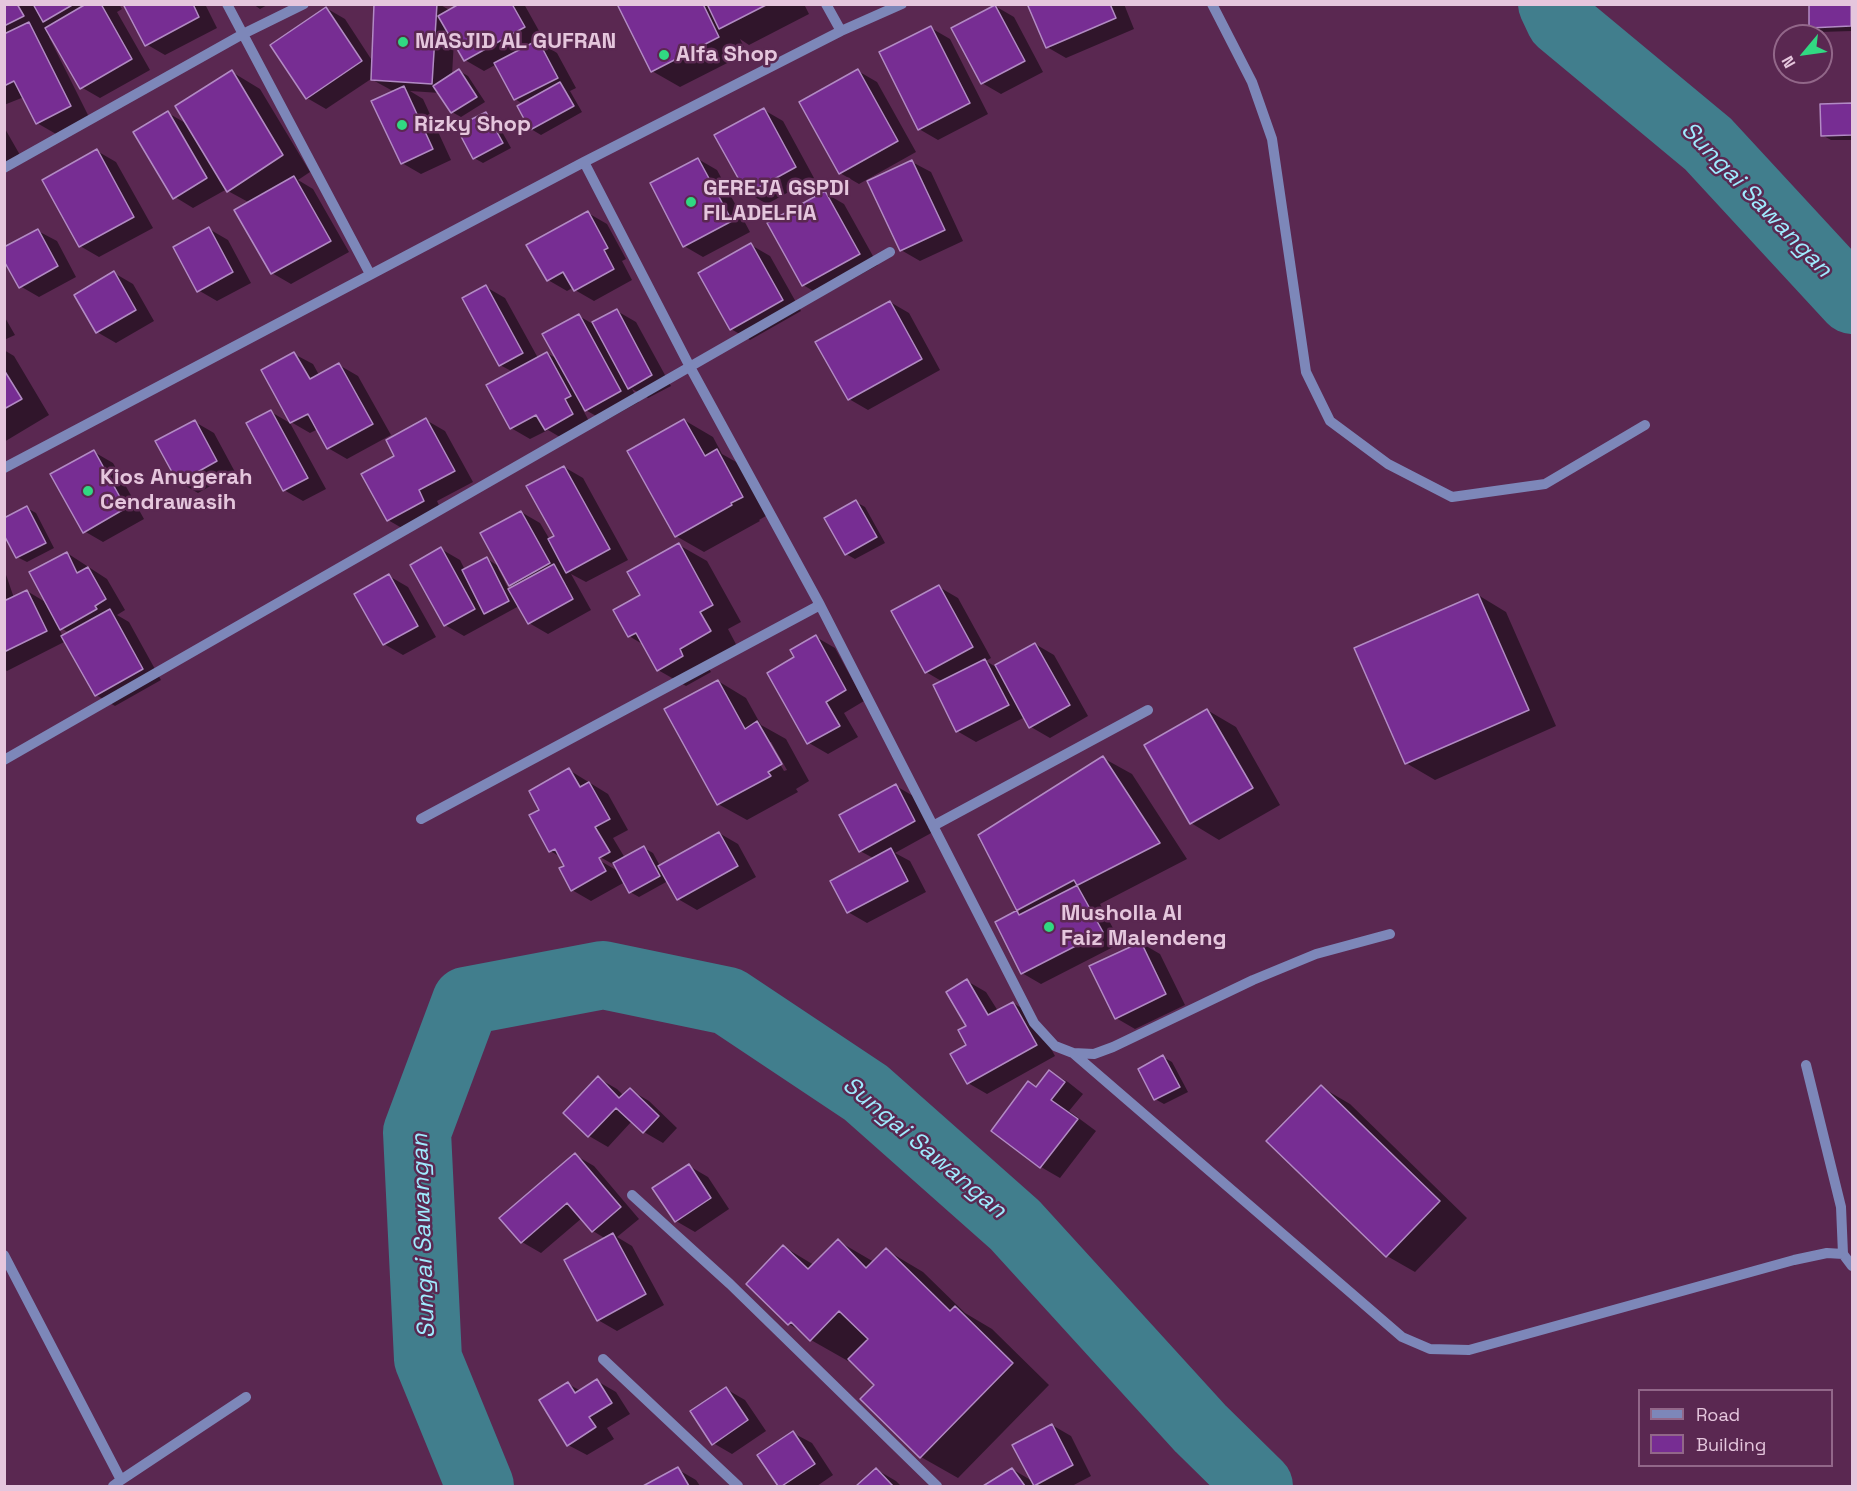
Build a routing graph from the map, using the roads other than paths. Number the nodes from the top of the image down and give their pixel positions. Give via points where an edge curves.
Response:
1 (227, 4) edge
2 (304, 4) edge
3 (826, 4) edge
4 (902, 4) edge
5 (1212, 4) edge
6 (840, 31) junction
7 (243, 34) junction
8 (584, 162) junction
9 (4, 168) edge
10 (890, 252) dead end
11 (370, 274) junction
12 (690, 367) junction
13 (1645, 425) dead end
14 (4, 468) edge
15 (820, 605) junction
16 (1148, 710) dead end
17 (4, 760) edge
18 (421, 819) dead end
19 (933, 826) junction
20 (1390, 934) dead end
21 (1073, 1053) junction
22 (1806, 1065) dead end
23 (632, 1195) dead end
24 (1843, 1254) junction
25 (4, 1255) edge
26 (1852, 1266) edge
27 (603, 1359) dead end
28 (246, 1397) dead end
29 (117, 1483) edge
30 (738, 1486) edge
31 (936, 1486) edge

1 - 7 street
2 - 7 street
3 - 6 street
4 - 6 street
5 - 13 street via 1252,82 1272,139 1306,372 1330,421 1388,464 1452,497 1545,484
6 - 8 street
7 - 9 street
7 - 11 street
8 - 11 street
8 - 12 street
10 - 12 street
11 - 14 street
12 - 15 street
12 - 17 street
15 - 18 street
15 - 19 street
16 - 19 street
19 - 21 street via 1034,1023 1055,1046
20 - 21 street via 1316,954 1113,1047 1094,1054
21 - 24 street via 1402,1337 1430,1349 1469,1350 1794,1260 1827,1252
22 - 24 street via 1841,1207
23 - 31 street
24 - 26 street
25 - 29 street
27 - 30 street
28 - 29 street

